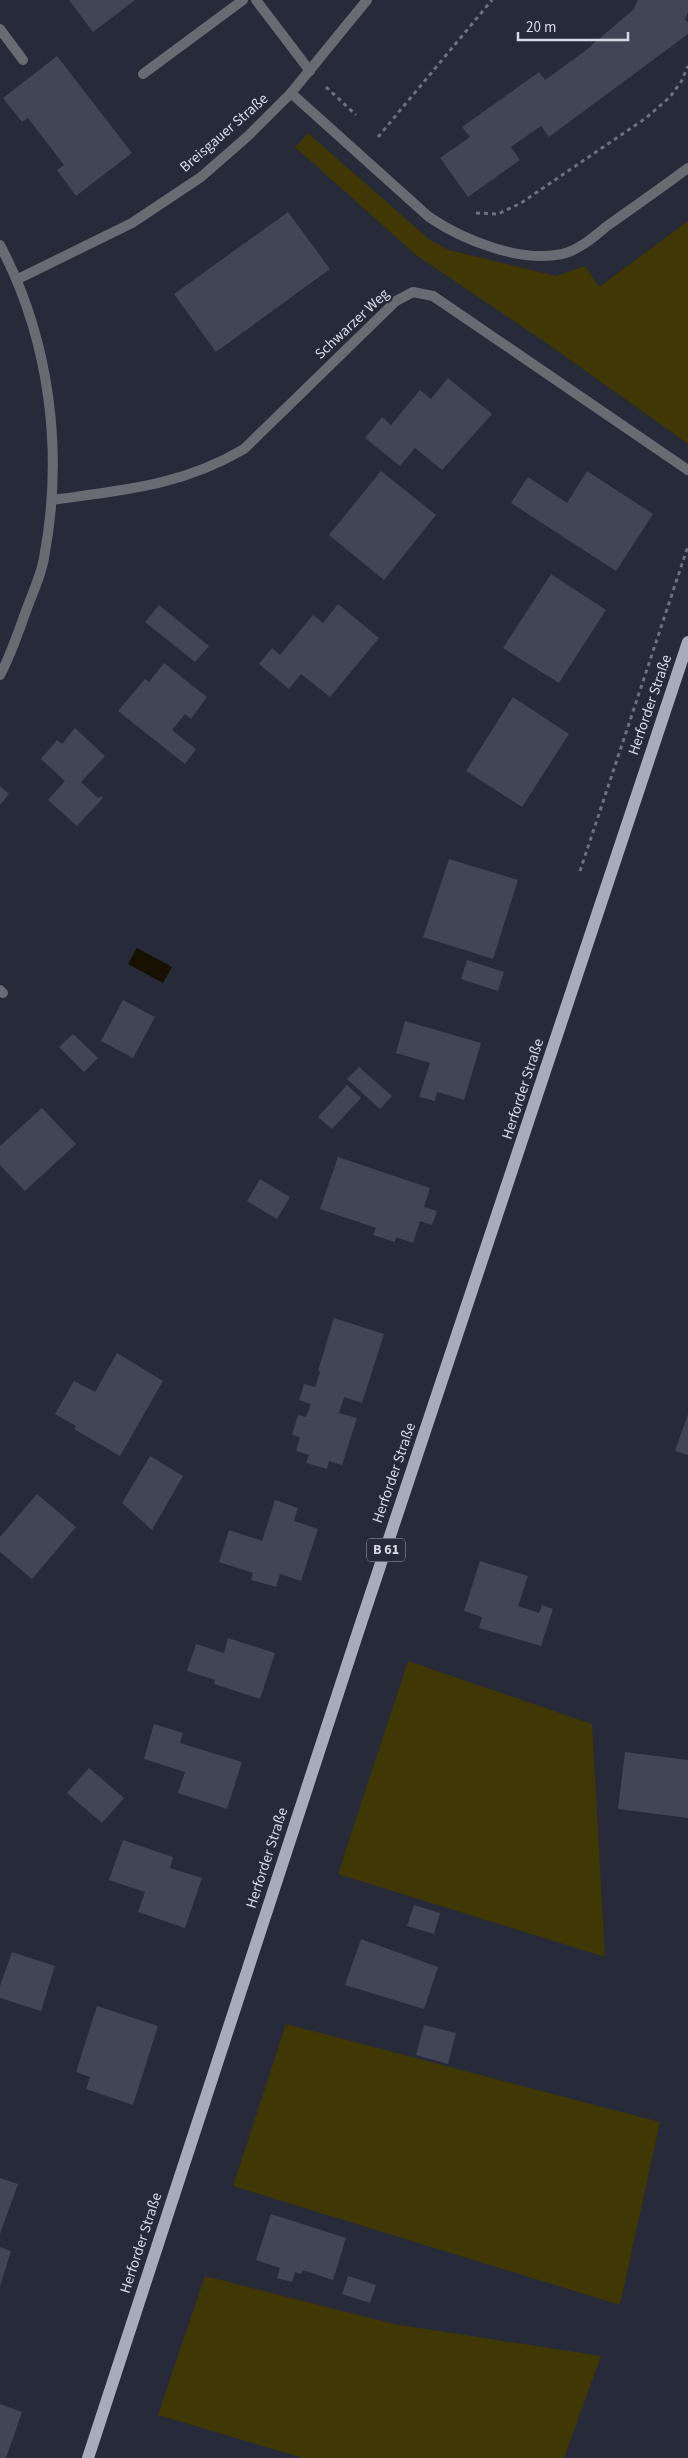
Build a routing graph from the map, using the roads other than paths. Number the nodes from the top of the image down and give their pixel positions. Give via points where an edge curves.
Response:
1 (243, 0) edge
2 (256, 0) edge
3 (367, 0) edge
4 (0, 29) edge
5 (23, 60) dead end
6 (310, 71) junction
7 (143, 74) dead end
8 (291, 93) junction
9 (688, 168) edge
10 (0, 244) edge
11 (18, 279) junction
12 (688, 470) edge
13 (52, 500) junction
14 (688, 642) edge
15 (0, 674) edge
16 (88, 2458) edge

1 - 7 street
2 - 6 street
3 - 6 street, Breisgauer Straße
4 - 5 street
6 - 8 street, Breisgauer Straße
8 - 9 street via 429,217 451,232 474,242 537,257 564,254 587,241
8 - 11 street, Breisgauer Straße via 201,176 132,222
10 - 11 street
11 - 13 street via 39,343 50,398
12 - 13 street, Schwarzer Weg via 433,296 412,292 396,300 244,449 216,466 143,487
13 - 15 street via 44,560 9,658
14 - 16 main road, Herforder Straße / B 61 via 359,1629

